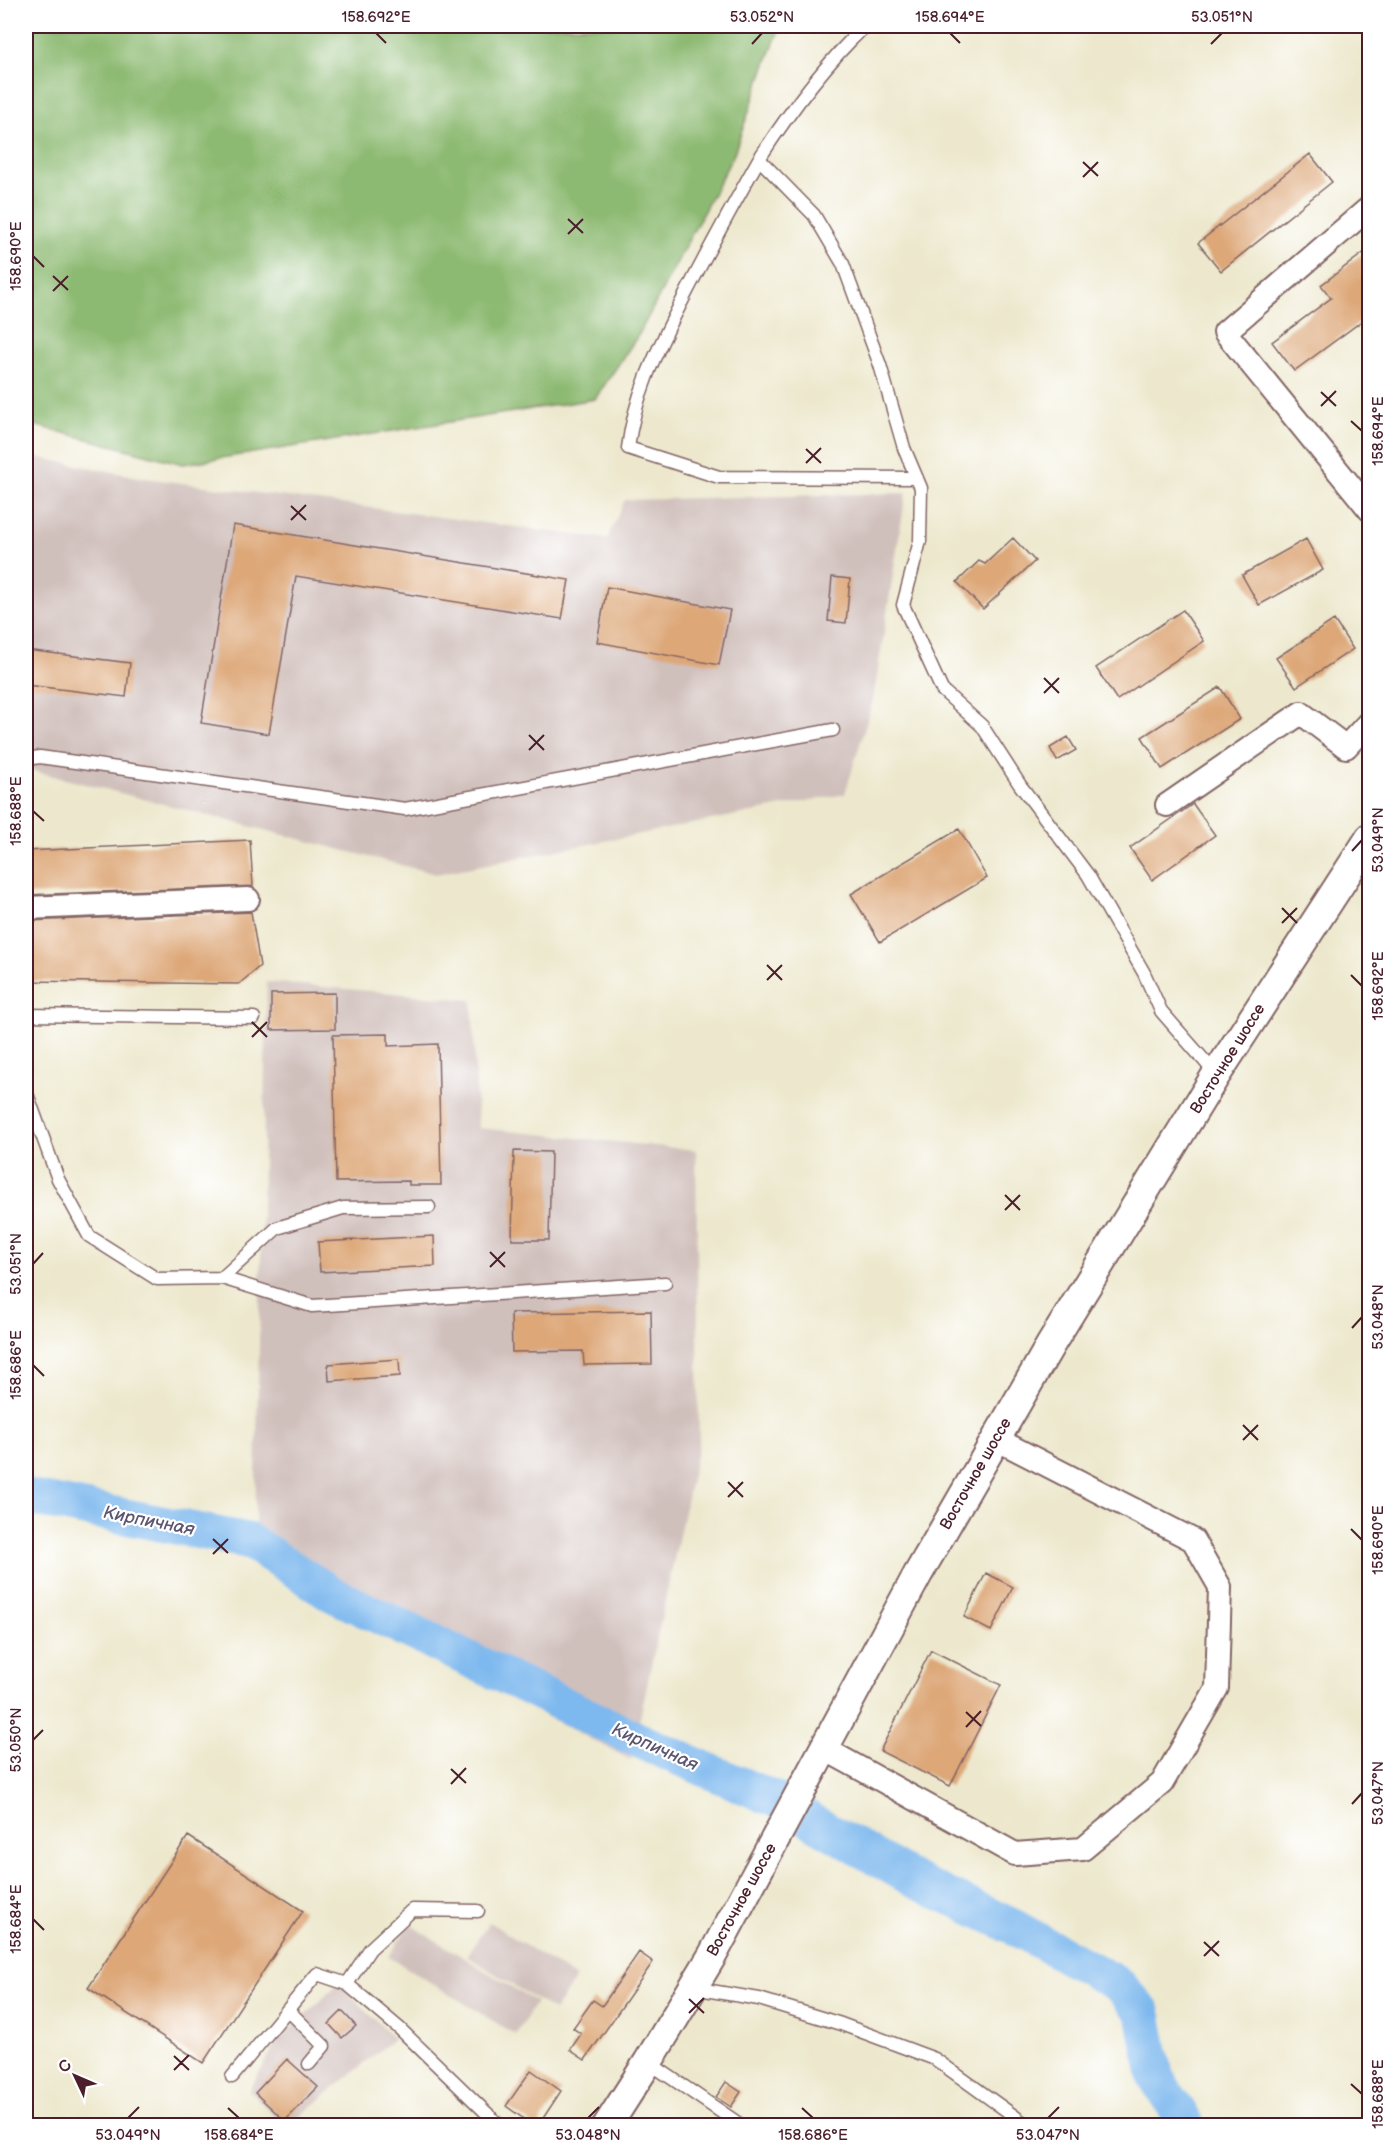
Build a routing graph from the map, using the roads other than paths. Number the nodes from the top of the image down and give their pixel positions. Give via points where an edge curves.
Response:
1 (865, 26) edge
2 (759, 159) junction
3 (1370, 207) edge
4 (917, 478) junction
5 (1370, 510) edge
6 (1370, 722) edge
7 (833, 730) dead end
8 (26, 759) edge
9 (1167, 805) dead end
10 (1370, 838) edge
11 (248, 899) dead end
12 (26, 908) edge
13 (26, 1015) edge
14 (254, 1018) dead end
15 (1216, 1075) junction
16 (26, 1091) edge
17 (429, 1207) dead end
18 (222, 1278) junction
19 (665, 1283) dead end
20 (996, 1439) junction
21 (823, 1748) junction
22 (478, 1911) dead end
23 (347, 1984) junction
24 (692, 1988) junction
25 (288, 2010) junction
26 (648, 2062) junction
27 (309, 2064) dead end
28 (232, 2077) dead end
29 (500, 2126) edge
30 (607, 2126) edge
31 (742, 2126) edge
32 (1028, 2126) edge

1 - 2 lane via 838,51
2 - 4 lane via 814,215 843,264
2 - 4 lane via 706,253 646,374 628,448 719,477
3 - 5 street via 1225,332
4 - 15 lane via 921,488 920,541 903,605 942,690 982,726 1020,785 1088,875 1161,1011
6 - 9 street via 1346,747 1300,713
7 - 8 lane via 405,809 40,757
10 - 15 street, Восточное шоссе
11 - 12 street
13 - 14 lane
15 - 20 street, Восточное шоссе
16 - 18 lane via 58,1179 89,1236 158,1279
17 - 18 lane via 343,1208 277,1228
18 - 19 lane via 312,1306
20 - 21 street, Восточное шоссе
20 - 21 street via 1193,1540 1220,1587 1216,1688 1162,1783 1083,1849 1015,1854
21 - 24 street, Восточное шоссе
22 - 23 lane via 412,1910 370,1949
23 - 25 lane via 317,1974
23 - 29 lane via 399,2028
24 - 26 street, Восточное шоссе
24 - 32 lane via 759,2000 841,2024 935,2059
25 - 27 lane via 324,2046
25 - 28 lane
26 - 30 street, Восточное шоссе
26 - 31 lane

